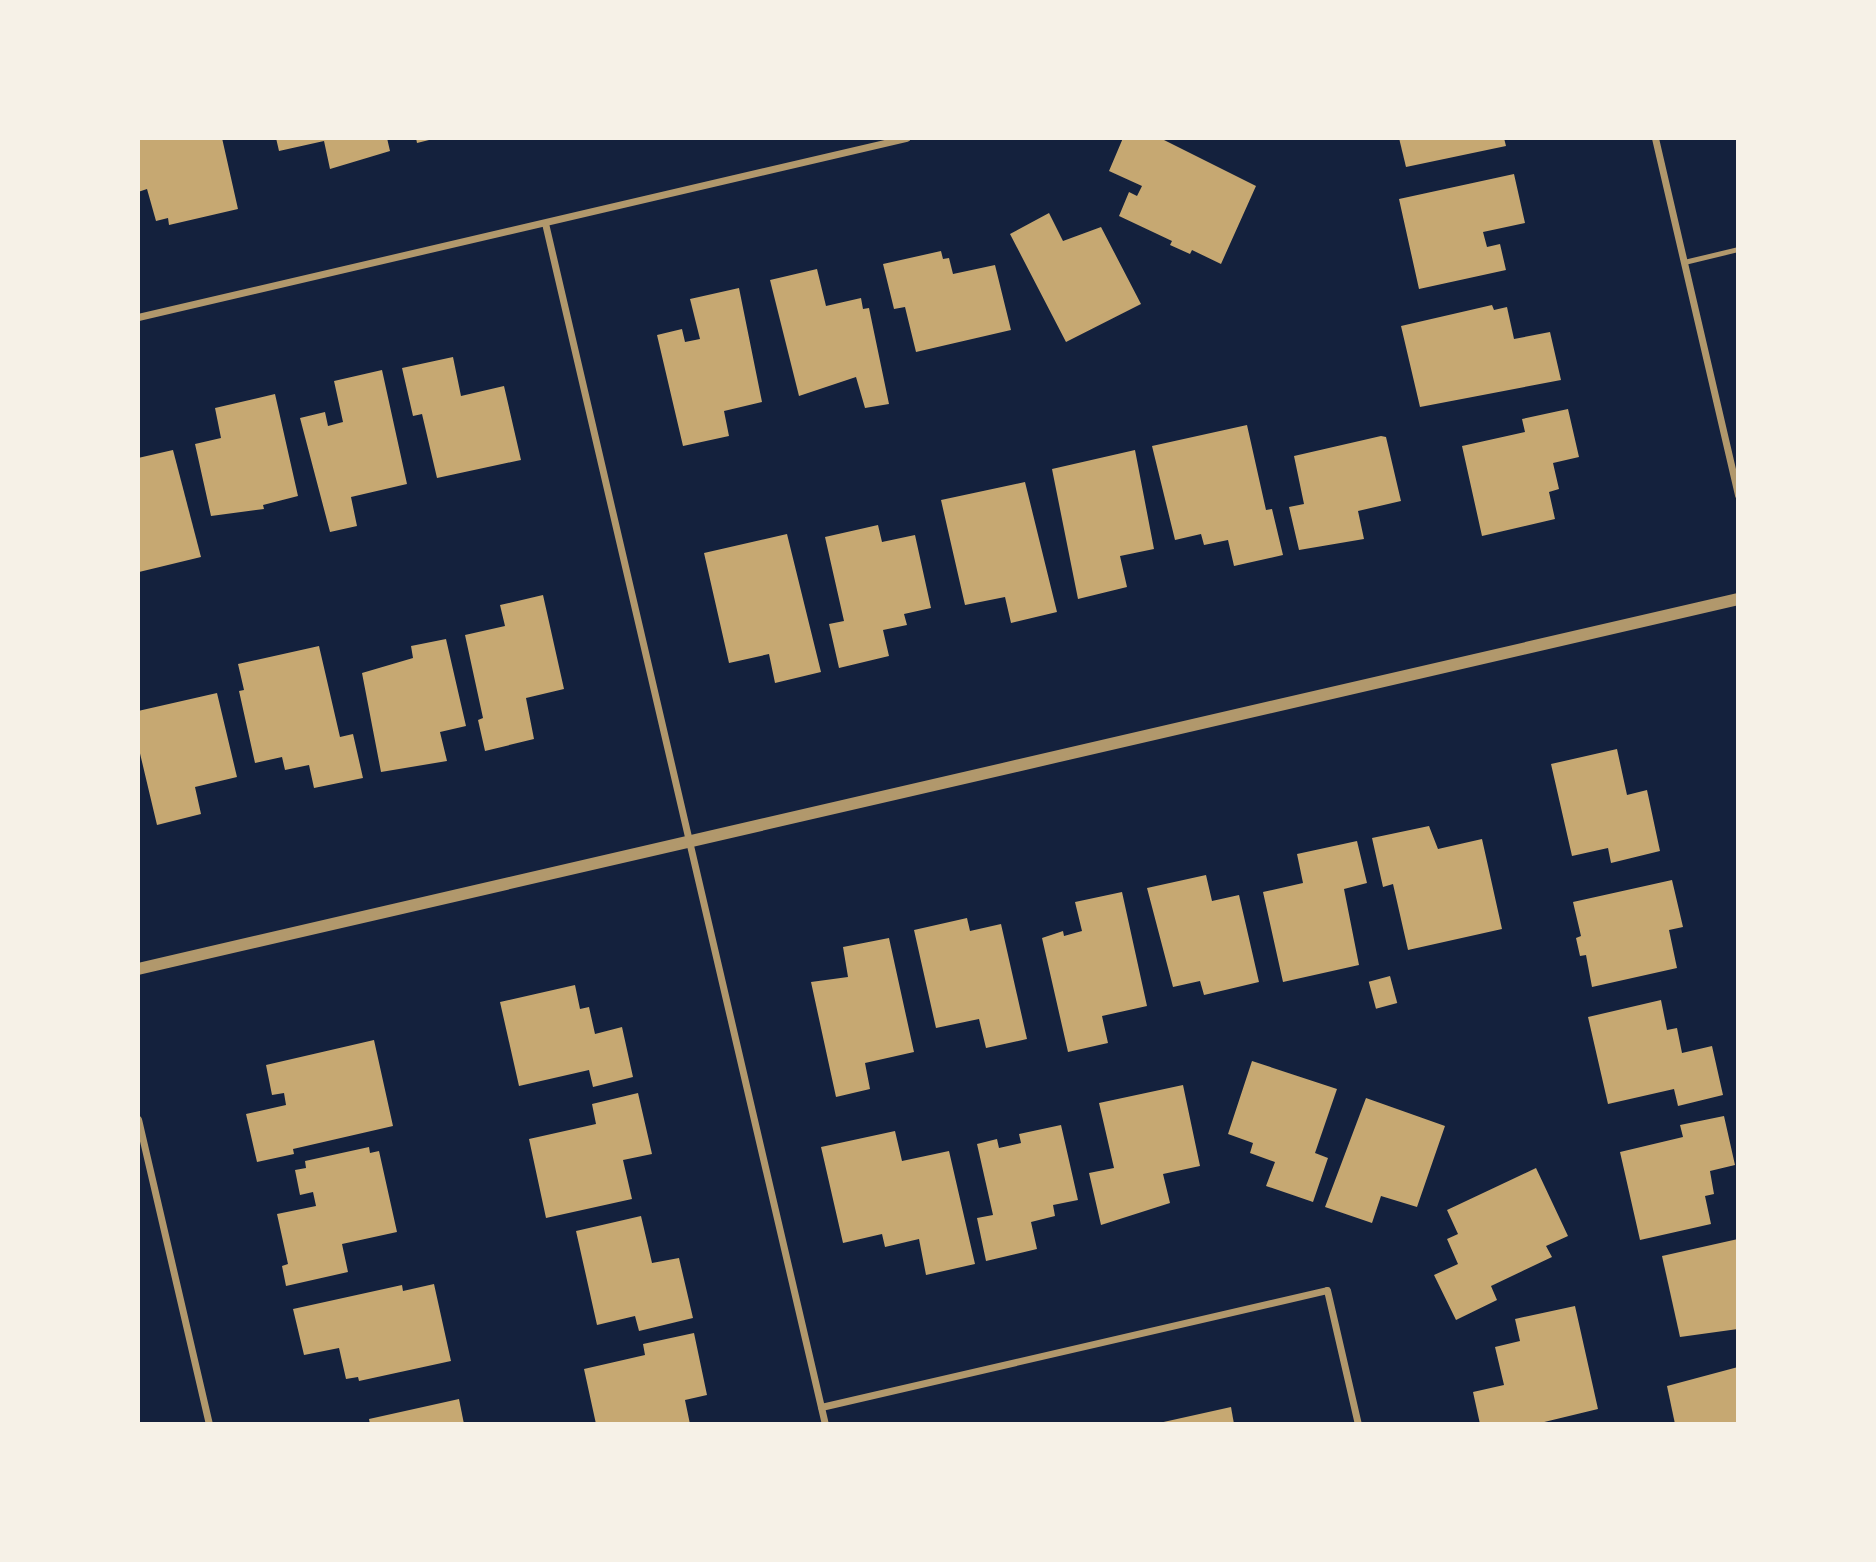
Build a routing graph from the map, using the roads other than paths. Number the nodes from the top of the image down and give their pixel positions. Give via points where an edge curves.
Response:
1 (906, 138) edge
2 (1655, 138) edge
3 (545, 223) junction
4 (1738, 249) edge
5 (1684, 262) junction
6 (138, 317) edge
7 (1738, 495) edge
8 (1738, 599) edge
9 (690, 842) junction
10 (138, 969) edge
11 (138, 1119) edge
12 (821, 1407) junction
13 (209, 1424) edge
14 (825, 1424) edge
15 (1358, 1424) edge

1 - 3 street
2 - 5 street
3 - 6 street
3 - 9 street
4 - 5 lane
5 - 7 street
8 - 9 street
9 - 10 street
9 - 12 street
11 - 13 street
12 - 14 street
12 - 15 street via 1327,1290

